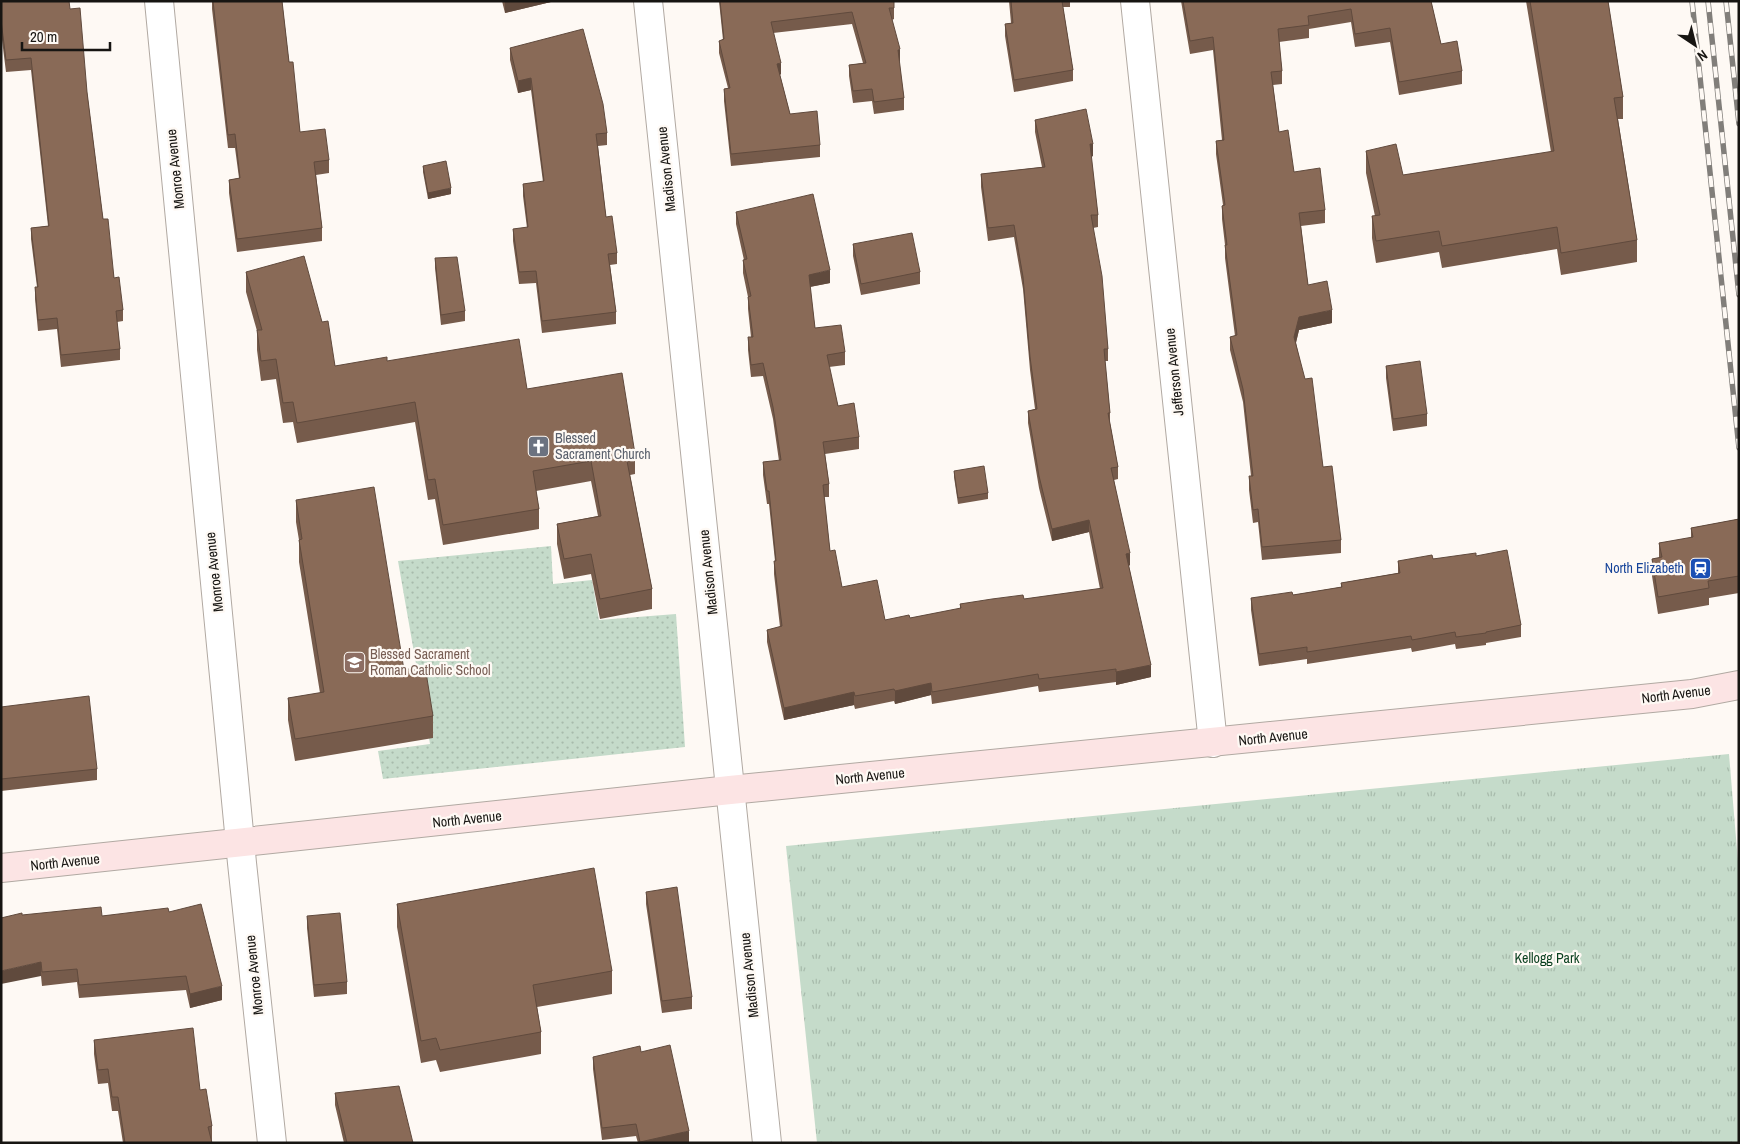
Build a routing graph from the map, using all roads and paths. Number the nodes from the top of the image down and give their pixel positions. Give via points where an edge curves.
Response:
1 (159, 1) edge
2 (648, 1) edge
3 (1135, 1) edge
4 (1739, 685) edge
5 (1213, 743) junction
6 (730, 790) junction
7 (240, 843) junction
8 (1, 868) edge
9 (272, 1143) edge
10 (768, 1143) edge

1 - 7 street, Monroe Avenue
2 - 6 street, Madison Avenue
3 - 5 street, Jefferson Avenue
4 - 5 main road, North Avenue via 1692,694
5 - 6 main road, North Avenue
6 - 7 main road, North Avenue
6 - 10 street, Madison Avenue
7 - 8 main road, North Avenue
7 - 9 street, Monroe Avenue

